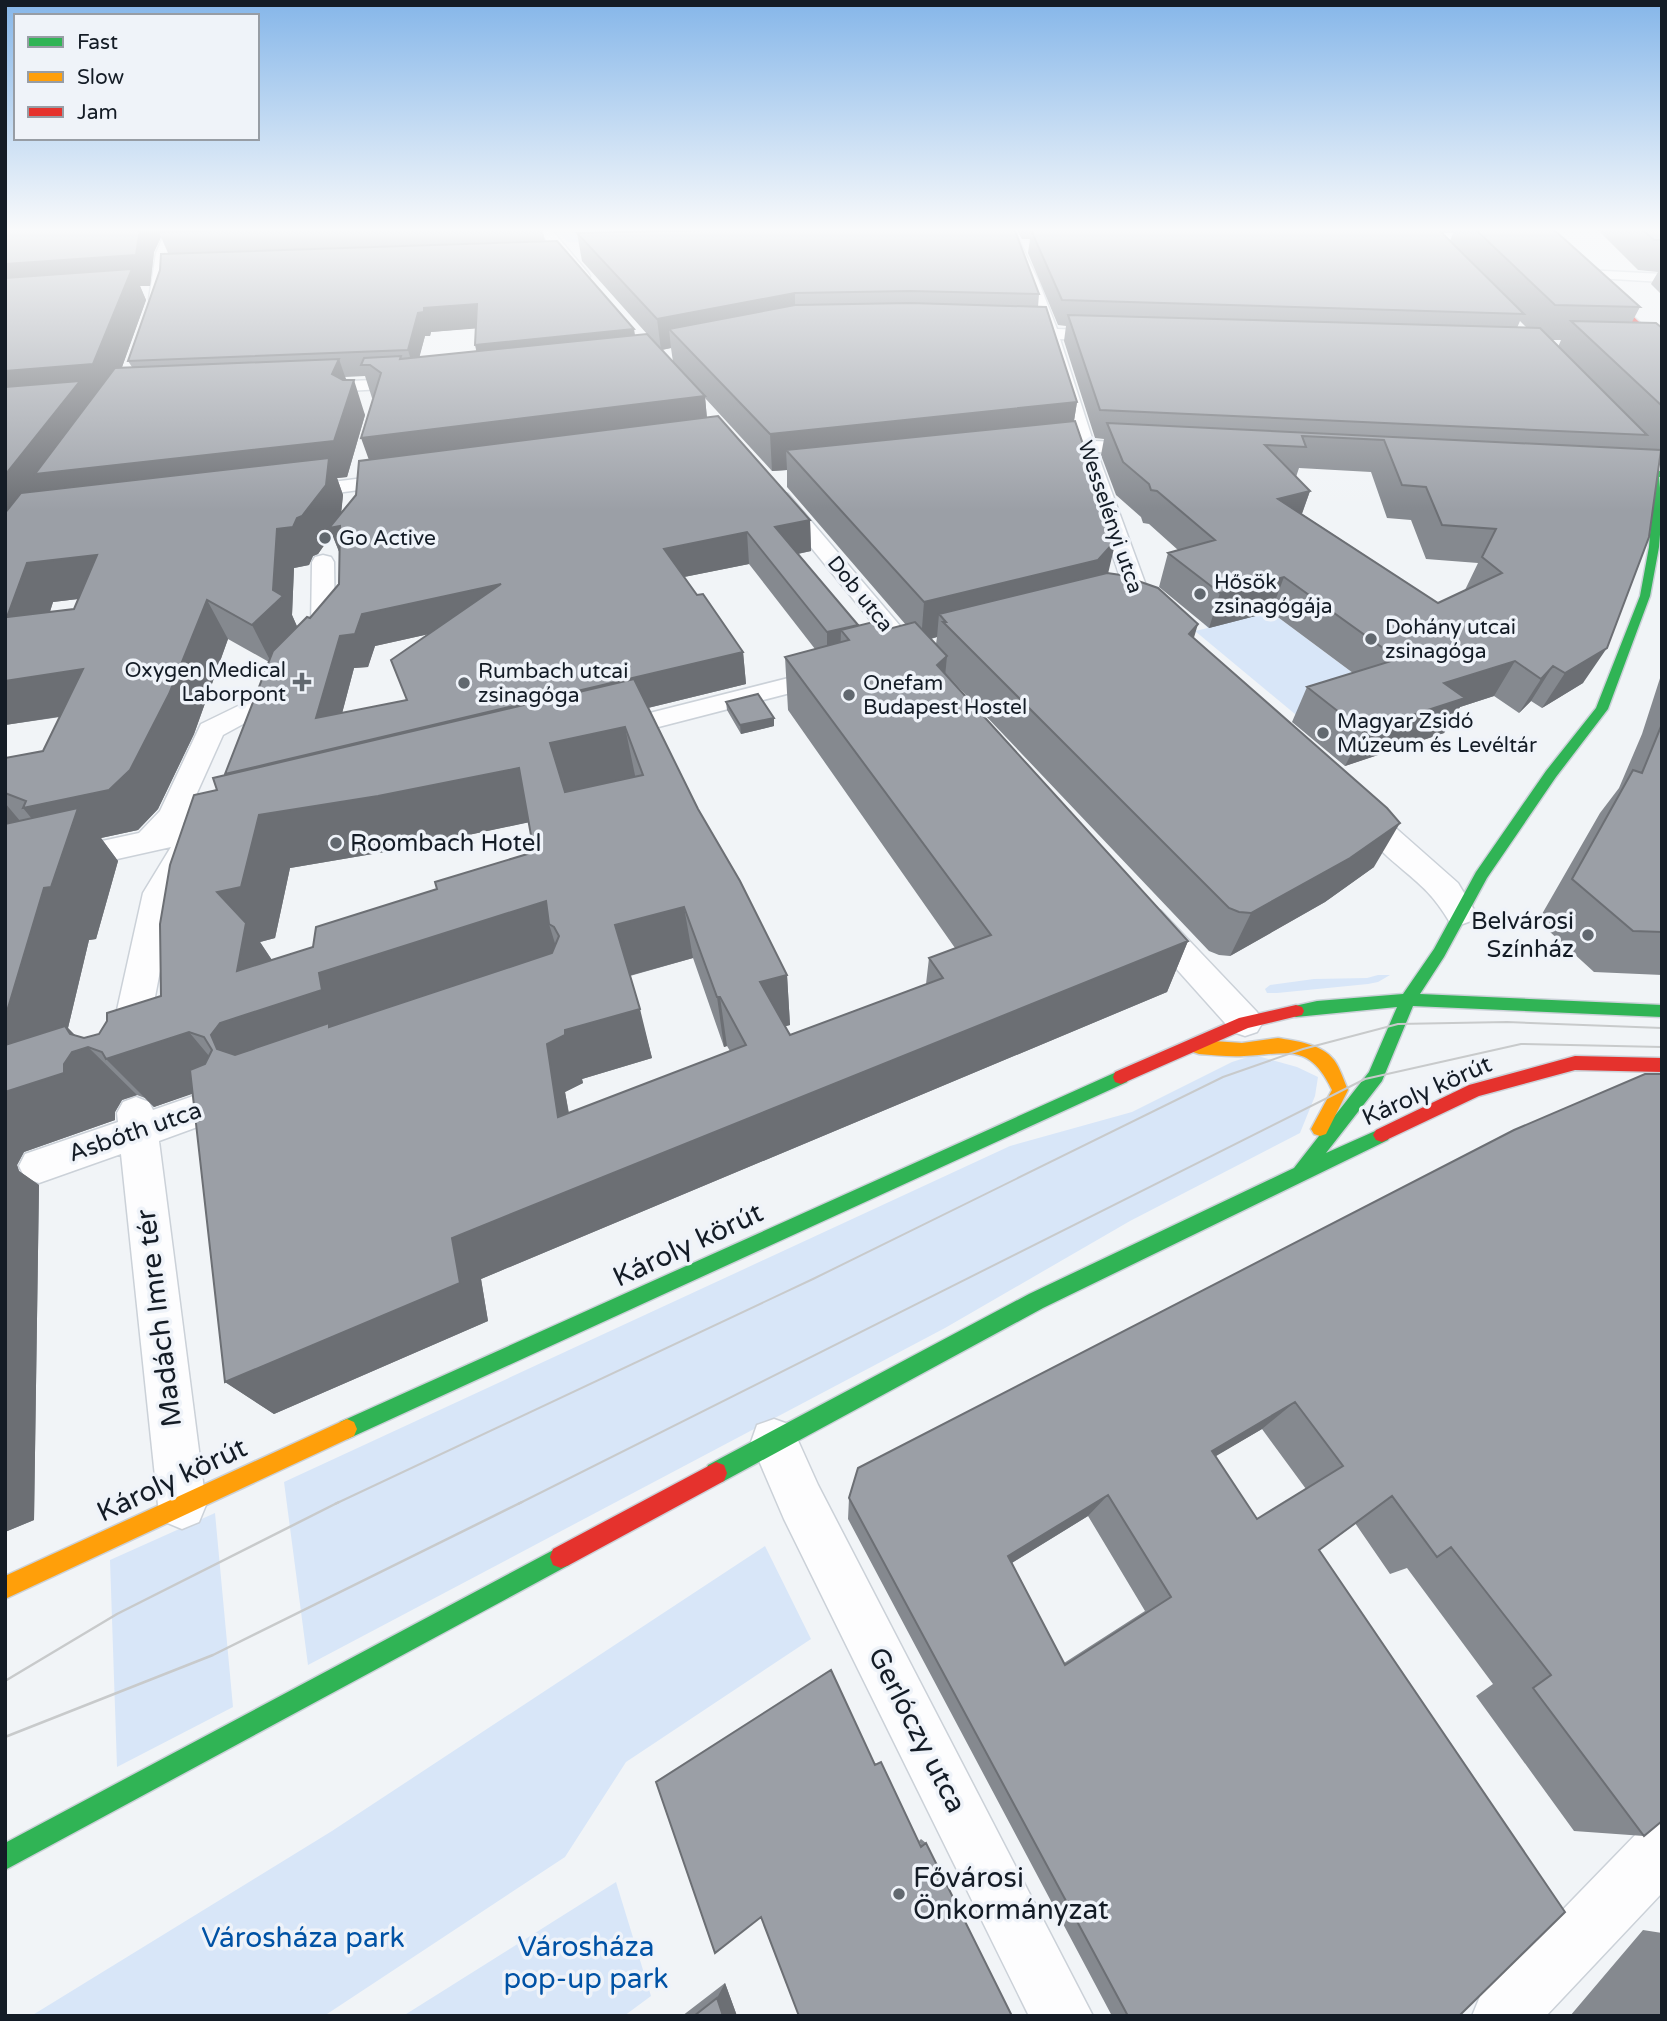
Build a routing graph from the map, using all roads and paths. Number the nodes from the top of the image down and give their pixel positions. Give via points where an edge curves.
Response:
1 (1045, 322) edge
2 (1634, 322) edge
3 (989, 332) edge
4 (1050, 334) junction
5 (1132, 337) edge
6 (1640, 350) edge
7 (1662, 350) edge
8 (439, 381) edge
9 (366, 386) junction
10 (285, 389) edge
11 (356, 407) dead end
12 (1085, 446) junction
13 (1167, 450) edge
14 (1015, 452) edge
15 (363, 461) edge
16 (1649, 472) edge
17 (421, 477) edge
18 (766, 481) edge
19 (356, 493) junction
20 (274, 495) edge
21 (331, 553) edge
22 (1116, 610) edge
23 (1144, 612) junction
24 (1167, 634) edge
25 (936, 648) edge
26 (294, 660) edge
27 (885, 661) junction
28 (937, 685) edge
29 (580, 738) edge
30 (252, 740) edge
31 (1333, 788) edge
32 (234, 816) edge
33 (195, 831) junction
34 (148, 842) junction
35 (1420, 864) junction
36 (5, 873) edge
37 (1481, 876) junction
38 (1133, 899) edge
39 (1460, 913) junction
40 (1408, 1000) junction
41 (1662, 1011) edge
42 (1245, 1022) junction
43 (1190, 1046) junction
44 (1662, 1065) edge
45 (133, 1069) edge
46 (230, 1099) edge
47 (136, 1123) junction
48 (39, 1166) dead end
49 (1299, 1175) junction
50 (774, 1442) junction
51 (182, 1505) junction
52 (5, 1588) edge
53 (1662, 1850) edge
54 (5, 1857) edge
55 (1062, 2016) edge
56 (1503, 2016) edge

1 - 4 street, Wesselényi utca
2 - 7 main road
3 - 4 street
4 - 5 street
4 - 12 street, Wesselényi utca
6 - 7 street
8 - 9 street
9 - 10 street
9 - 11 street
12 - 13 street
12 - 14 street
12 - 23 street, Wesselényi utca
15 - 19 street
16 - 37 main road via 1658,497 1645,596 1602,709 1551,774 1527,786 1500,826 1502,845
17 - 19 street
18 - 27 street, Dob utca
19 - 20 street
21 - 26 street via 323,631
22 - 23 street
23 - 24 street, Wesselényi utca
25 - 27 street
27 - 28 street, Dob utca
27 - 29 street
30 - 34 street via 271,690 211,730 173,816
31 - 35 street
32 - 33 street
33 - 34 street
33 - 45 street via 159,893 131,1028
34 - 36 street
35 - 37 street via 1455,876
35 - 39 street via 1447,891
37 - 39 main road
38 - 42 street
39 - 40 main road
40 - 41 main road, Károly körút
40 - 42 main road, Károly körút via 1317,1007
40 - 49 main road, Károly körút via 1376,1076
42 - 43 main road, Károly körút
43 - 49 main road via 1242,1050 1278,1045 1303,1049 1327,1063 1340,1090
43 - 51 main road, Károly körút
44 - 49 main road, Károly körút via 1575,1063 1475,1090
46 - 47 street, Asbóth utca
47 - 48 street, Asbóth utca
47 - 51 street, Madách Imre tér
49 - 50 main road, Károly körút via 1036,1301
50 - 54 main road, Károly körút
50 - 55 street, Gerlóczy utca
51 - 52 main road, Károly körút
53 - 56 street

